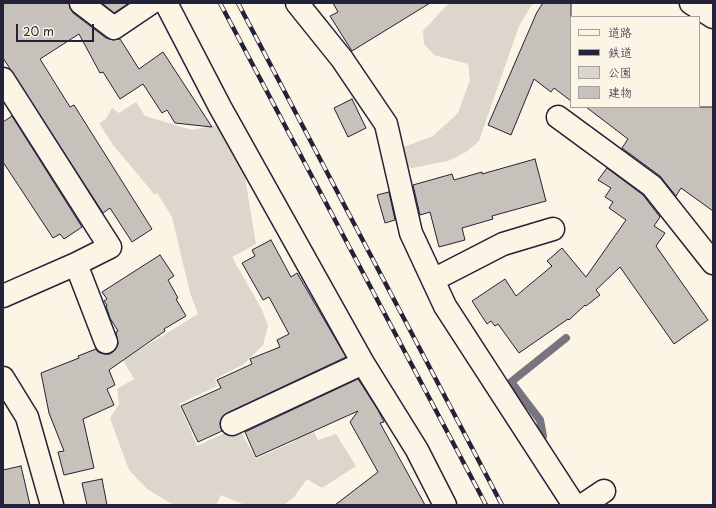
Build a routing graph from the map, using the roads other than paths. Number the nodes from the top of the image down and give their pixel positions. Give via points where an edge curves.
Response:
1 (81, 3) edge
2 (150, 3) edge
3 (166, 3) edge
4 (297, 3) edge
5 (691, 3) edge
6 (713, 17) edge
7 (3, 78) edge
8 (558, 117) dead end
9 (553, 229) dead end
10 (713, 263) edge
11 (76, 264) junction
12 (433, 280) junction
13 (3, 296) edge
14 (106, 342) dead end
15 (363, 363) junction
16 (3, 378) edge
17 (10, 403) edge
18 (232, 424) dead end
19 (604, 490) dead end
20 (52, 505) edge
21 (445, 505) edge
22 (574, 505) edge
23 (584, 505) edge

1 - 2 street via 114,28
3 - 15 street via 220,108
4 - 12 street via 342,59 386,124 411,234
5 - 6 street
7 - 11 street via 110,247
8 - 10 street via 652,186
9 - 12 street via 503,244
11 - 13 street
11 - 14 street
12 - 22 street via 445,306
15 - 18 street
15 - 21 street via 417,450
16 - 17 street
17 - 20 street via 27,417
19 - 23 street

